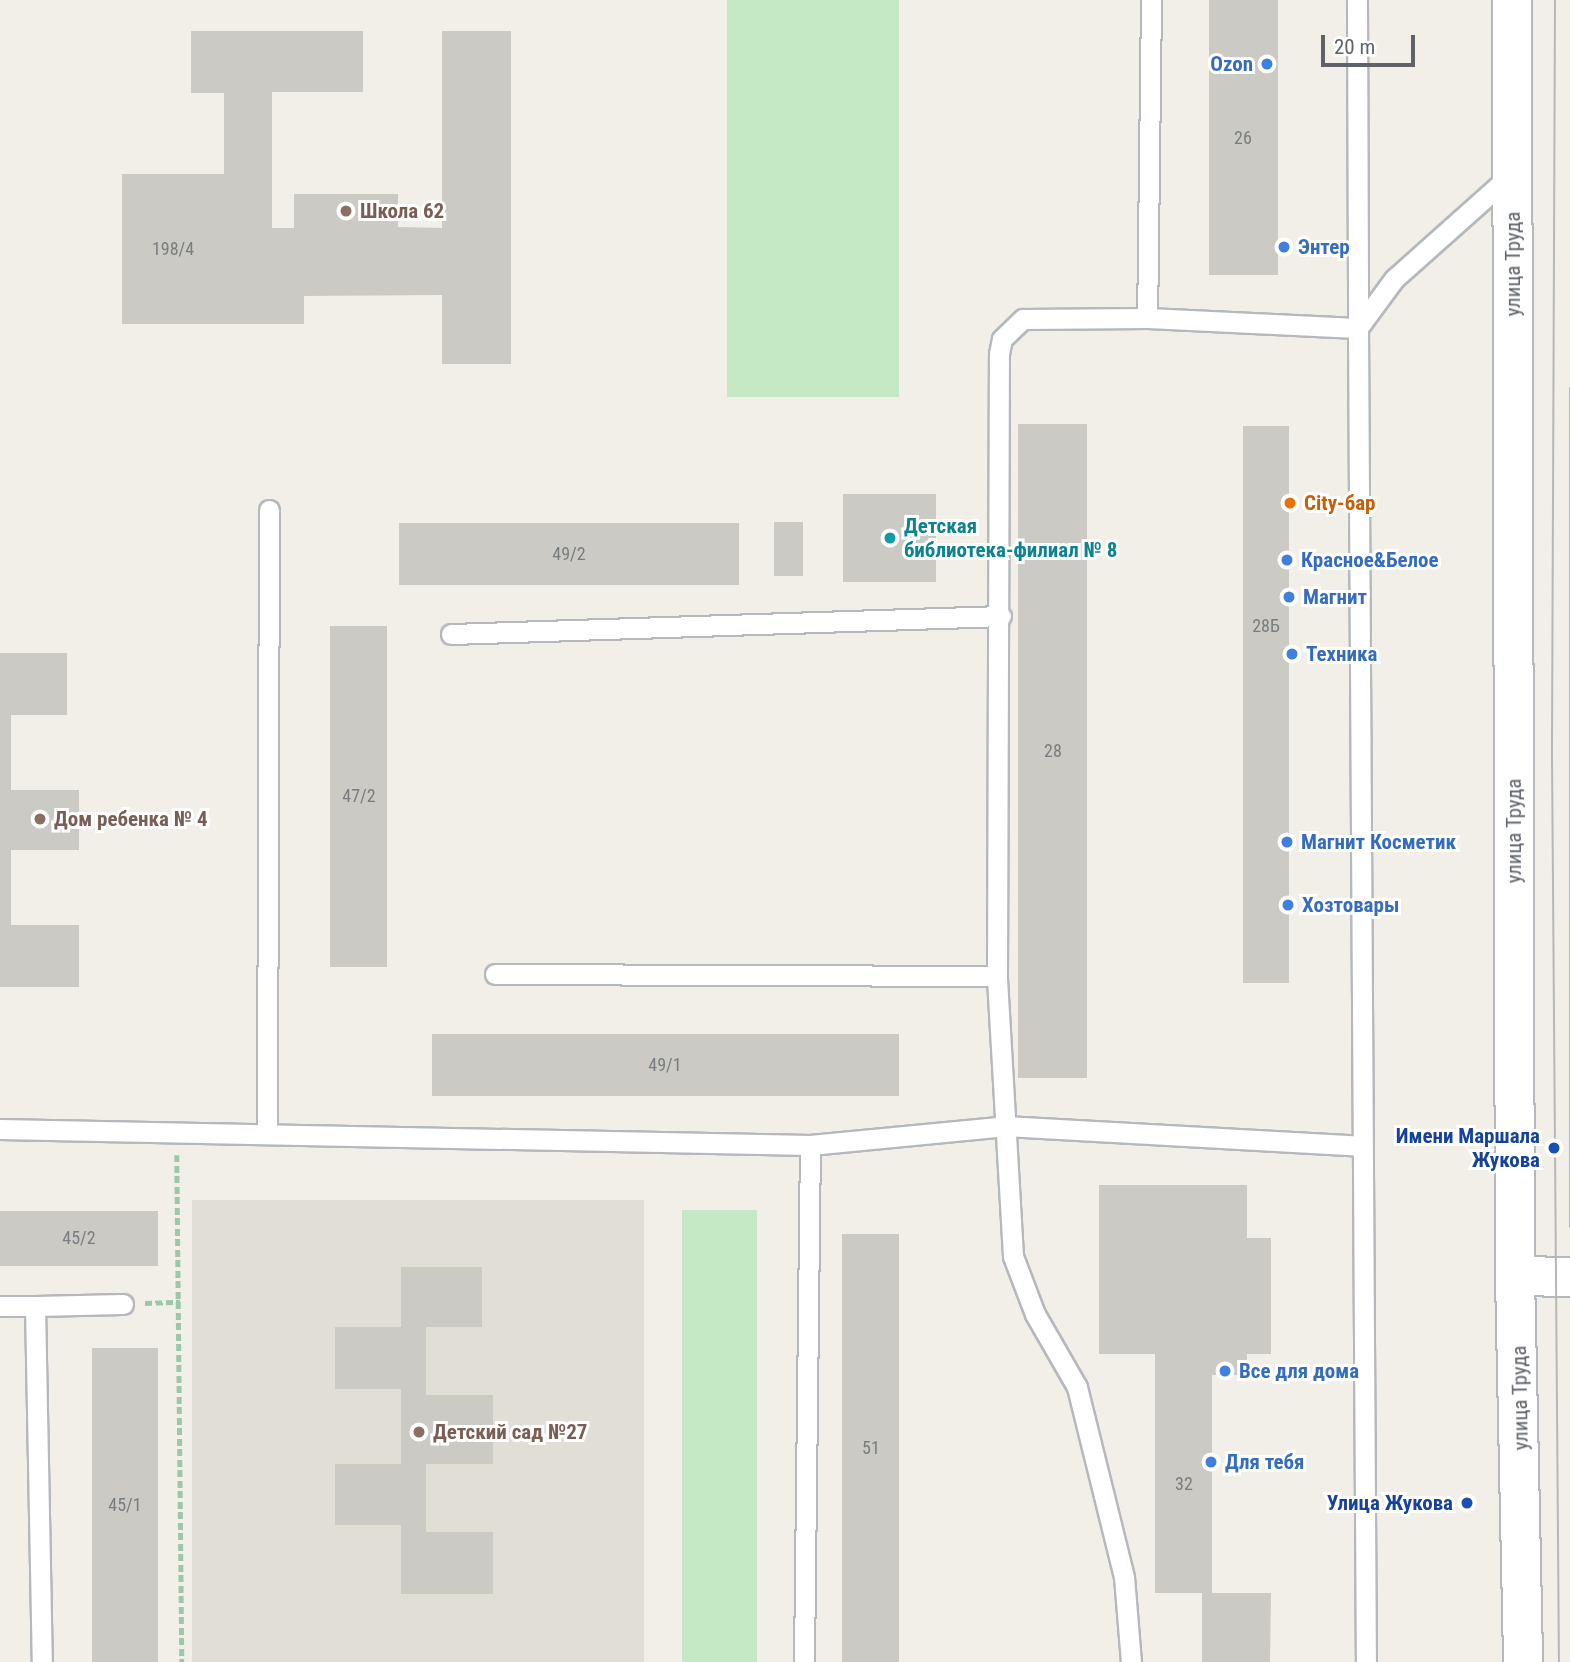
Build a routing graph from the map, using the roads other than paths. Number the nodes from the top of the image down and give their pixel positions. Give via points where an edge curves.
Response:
1 (1151, 0) edge
2 (1357, 0) edge
3 (1512, 0) edge
4 (1513, 173) junction
5 (1147, 318) junction
6 (1357, 328) junction
7 (269, 510) dead end
8 (1002, 616) junction
9 (451, 634) dead end
10 (495, 974) dead end
11 (997, 976) junction
12 (1006, 1126) junction
13 (0, 1129) edge
14 (267, 1131) junction
15 (810, 1145) junction
16 (1360, 1146) junction
17 (1515, 1276) junction
18 (1570, 1277) edge
19 (123, 1304) road end
20 (0, 1306) edge
21 (35, 1306) junction
22 (41, 1662) edge
23 (804, 1662) edge
24 (1131, 1662) edge
25 (1366, 1662) edge
26 (1523, 1662) edge

1 - 5 lane
2 - 6 lane
3 - 4 main road, улица Труда
4 - 6 lane via 1394,278
4 - 17 main road, улица Труда
5 - 6 lane
5 - 8 lane via 1038,316 1023,319 1002,340
6 - 16 lane
7 - 14 lane
8 - 9 lane
8 - 11 lane
10 - 11 lane
11 - 12 lane
12 - 15 lane
12 - 16 lane
12 - 24 lane via 1013,1256 1035,1314 1077,1387 1124,1577
13 - 14 lane
14 - 15 lane
15 - 23 lane
16 - 25 lane
17 - 18 main road
17 - 26 main road, улица Труда
19 - 21 lane
20 - 21 lane
21 - 22 lane

